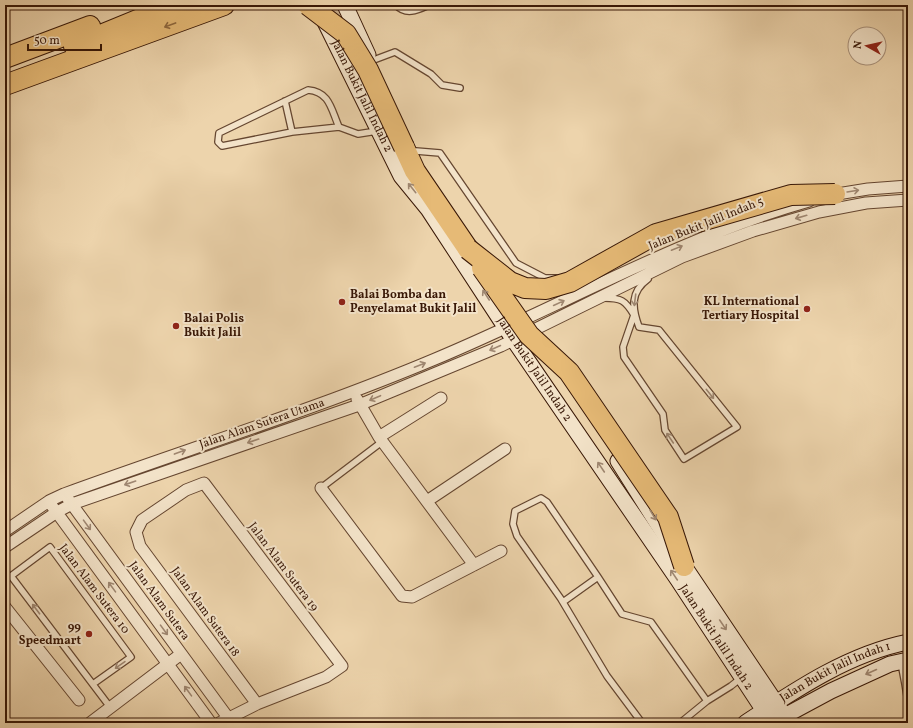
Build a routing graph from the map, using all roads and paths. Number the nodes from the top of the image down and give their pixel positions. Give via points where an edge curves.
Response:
1 (148, 5) edge
2 (174, 5) edge
3 (224, 5) edge
4 (308, 5) edge
5 (316, 5) edge
6 (345, 5) edge
7 (396, 5) edge
8 (429, 5) edge
9 (5, 58) edge
10 (371, 61) junction
11 (5, 71) edge
12 (5, 85) edge
13 (460, 88) dead end
14 (285, 101) junction
15 (339, 127) junction
16 (379, 131) junction
17 (292, 132) junction
18 (416, 151) junction
19 (908, 186) edge
20 (835, 194) junction
21 (908, 200) edge
22 (646, 235) dead end
23 (468, 249) junction
24 (669, 264) junction
25 (597, 298) junction
26 (634, 315) junction
27 (527, 325) junction
28 (510, 334) junction
29 (388, 377) junction
30 (392, 391) junction
31 (353, 392) junction
32 (441, 398) dead end
33 (359, 405) junction
34 (381, 439) junction
35 (505, 449) dead end
36 (204, 483) joint
37 (322, 488) joint
38 (64, 494) junction
39 (49, 501) junction
40 (427, 501) junction
41 (72, 504) junction
42 (57, 512) junction
43 (5, 531) edge
44 (5, 547) edge
45 (501, 551) dead end
46 (474, 565) junction
47 (684, 566) junction
48 (598, 577) junction
49 (563, 602) junction
50 (5, 607) edge
51 (908, 642) edge
52 (181, 654) junction
53 (904, 660) edge
54 (168, 663) junction
55 (742, 678) junction
56 (93, 684) junction
57 (907, 684) edge
58 (79, 700) dead end
59 (707, 701) junction
60 (908, 702) edge
61 (257, 704) junction
62 (110, 707) junction
63 (773, 715) edge
64 (227, 721) edge
65 (90, 723) edge
66 (211, 723) edge
67 (642, 723) edge
68 (680, 723) edge
69 (745, 723) edge

1 - 9 highway
2 - 11 highway via 85,42
3 -> 12 highway
4 - 23 highway, bridge via 346,34 368,70 415,171
5 - 16 street, Jalan Bukit Jalil Indah 2
6 - 10 street, Jalan Bukit Jalil Indah 2
7 - 8 lane via 403,11 412,12
10 - 13 lane via 395,52 431,74 442,85
10 - 18 street, Jalan Bukit Jalil Indah 2
14 - 15 lane via 308,90 319,91 327,99
14 - 17 lane
14 - 17 lane via 219,133 218,142 222,146
15 - 16 lane via 358,134
15 - 17 lane
28 -> 16 street, Jalan Bukit Jalil Indah 2 via 428,209 401,176
18 - 22 lane via 440,153 516,263 546,278 566,278
18 - 27 street, Jalan Bukit Jalil Indah 2 via 425,171
20 -> 19 street, Jalan Bukit Jalil Indah 5
20 - 23 highway, bridge via 792,195 656,234 570,282 546,289 525,288 510,282
27 -> 20 street, Jalan Bukit Jalil Indah 5 via 666,253 766,213
21 -> 24 street, Jalan Bukit Jalil Indah 5 via 866,203 819,212 752,231
23 - 47 highway, bridge via 529,335 569,372 664,510
24 - 25 street, Jalan Bukit Jalil Indah 5
24 -> 26 lane via 638,286 634,299
25 - 26 lane via 615,298 626,302
25 - 27 street, Jalan Bukit Jalil Indah 5
26 -> 26 lane via 639,327 659,330 737,427 684,459 665,430 663,414 624,357 623,347
27 - 28 street
27 -> 47 street, Jalan Bukit Jalil Indah 2 via 644,499
29 -> 28 street, Jalan Alam Sutera Utama
28 -> 30 street, Jalan Alam Sutera Utama
55 -> 28 street, Jalan Bukit Jalil Indah 2
29 - 30 street
29 - 31 street, Jalan Alam Sutera Utama
30 -> 33 street, Jalan Alam Sutera Utama
31 - 33 street
38 -> 31 street, Jalan Alam Sutera Utama
32 - 34 street
33 - 34 street
33 -> 41 street, Jalan Alam Sutera Utama
34 - 37 lane
34 - 40 street
35 - 40 street
36 - 61 street, Jalan Alam Sutera 18 via 186,490 142,520 136,532 140,546
36 - 61 street, Jalan Alam Sutera 19 via 342,666 326,677
37 - 46 street via 402,596 412,597
38 - 39 street, Jalan Alam Sutera Utama
38 - 41 street, Jalan Alam Sutera
39 - 42 street
39 - 43 street, Jalan Alam Sutera Utama
40 - 46 street
41 - 42 street, Jalan Alam Sutera Utama
41 -> 52 street, Jalan Alam Sutera
42 - 44 street, Jalan Alam Sutera Utama
54 -> 42 street
45 - 46 street
47 -> 63 street, Jalan Bukit Jalil Indah 2
48 - 49 lane
48 - 49 lane via 547,502 541,498 515,511 513,524 517,536
48 - 59 lane via 622,614 651,622
49 - 67 lane via 607,676
50 - 58 street
51 - 63 street, Jalan Bukit Jalil Indah 1 via 885,647 835,668
52 - 54 street
52 - 64 street, Jalan Alam Sutera
53 - 57 lane
53 -> 63 street, Jalan Bukit Jalil Indah 1
54 - 62 street
66 -> 54 street
55 - 59 lane
55 - 63 street, Jalan Bukit Jalil Indah 2
56 -> 56 lane, Jalan Alam Sutera 10 via 11,576 50,547 131,657
56 - 62 lane, Jalan Alam Sutera 10
57 - 60 lane
59 - 68 lane
61 - 64 street
62 - 65 street
63 - 69 street, Jalan Bukit Jalil Indah 1

